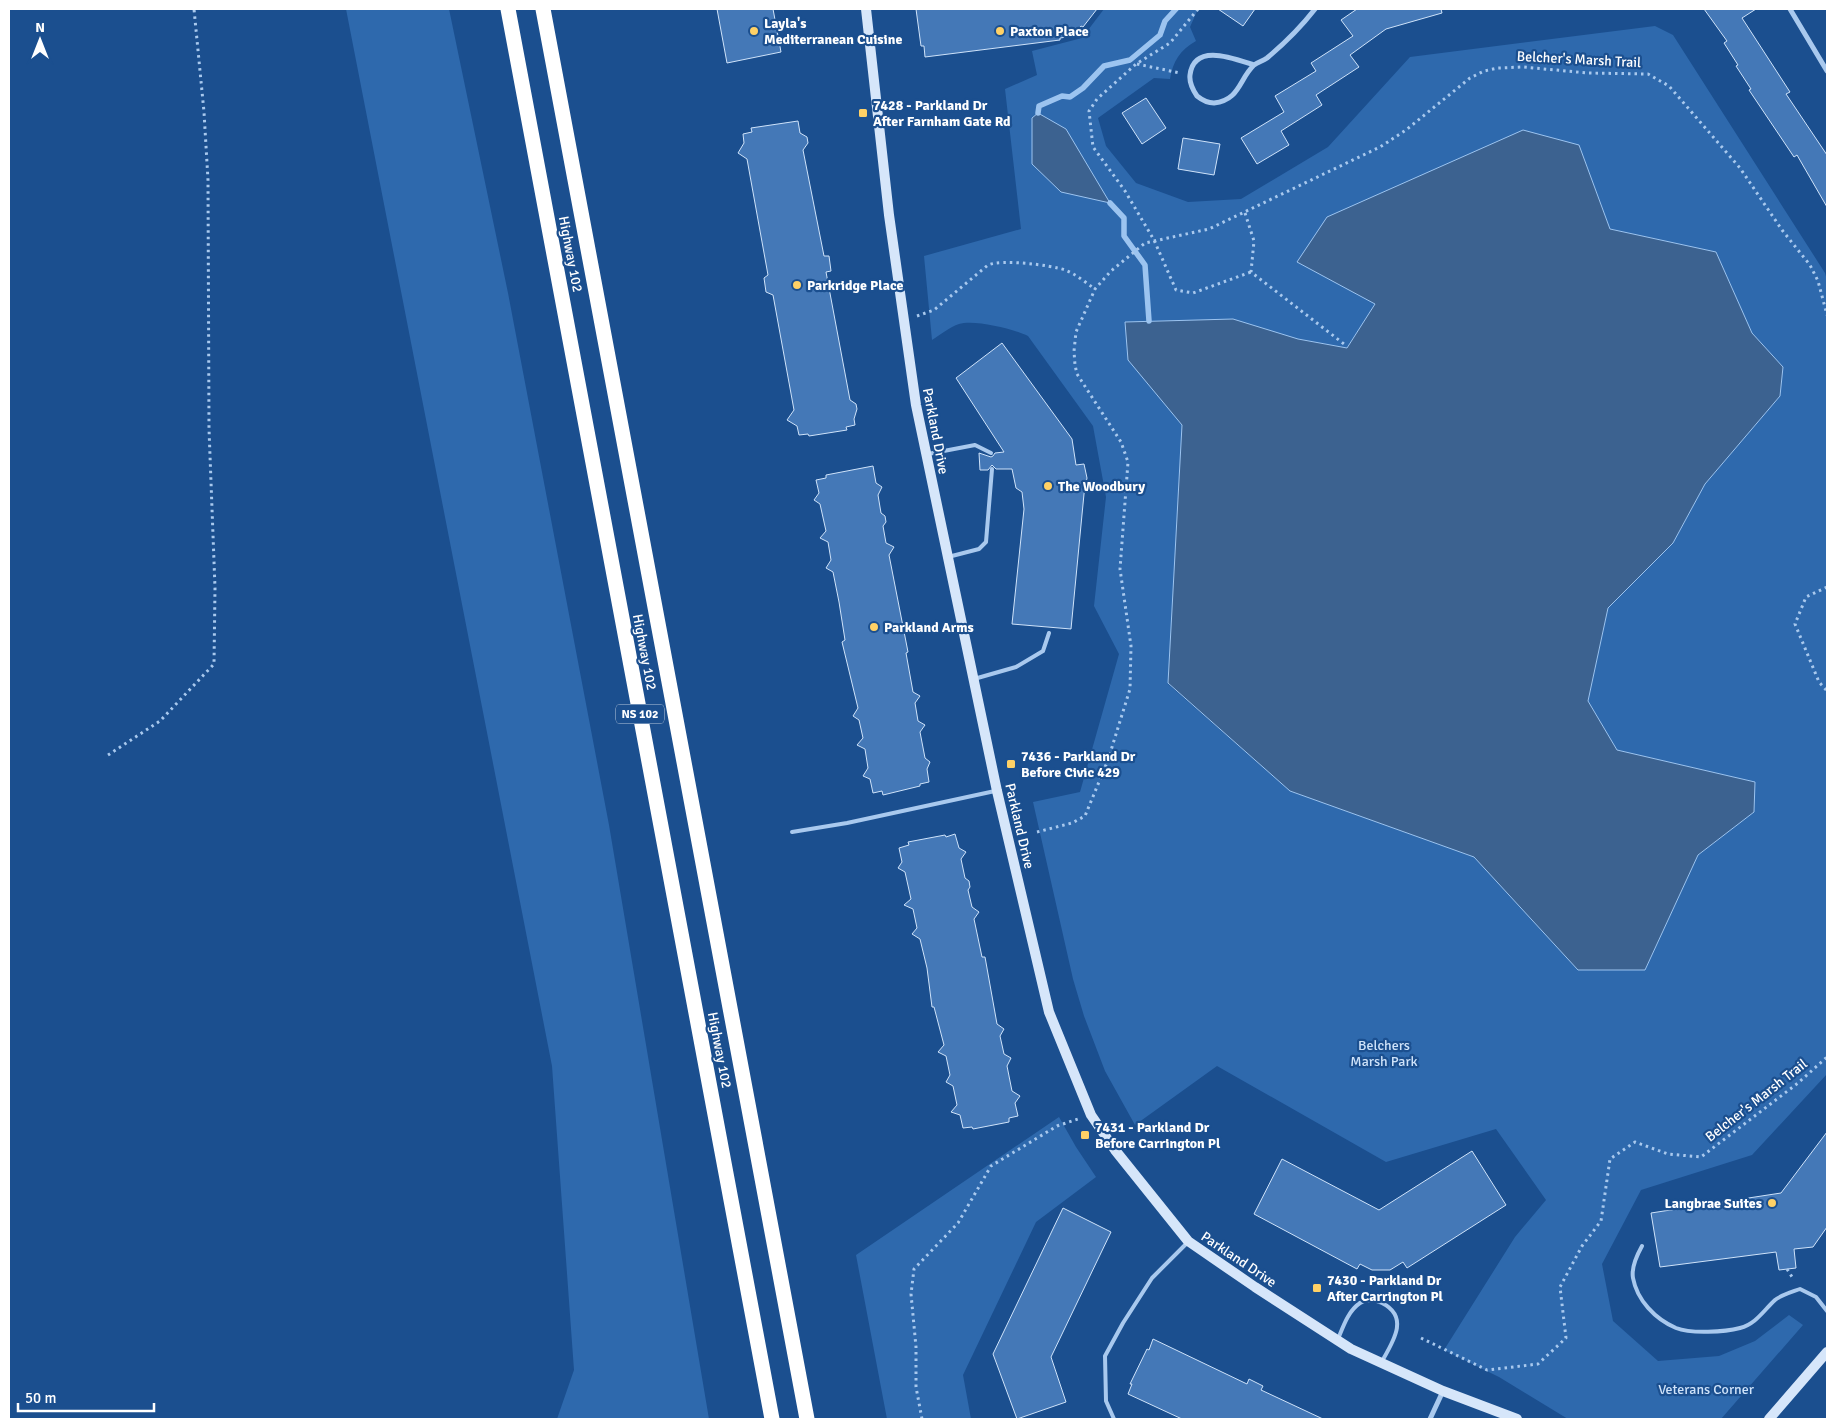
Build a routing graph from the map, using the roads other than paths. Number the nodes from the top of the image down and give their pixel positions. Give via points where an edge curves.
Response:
1 (508, 9) edge
2 (543, 9) edge
3 (866, 9) edge
4 (1315, 9) edge
5 (1790, 9) edge
6 (1254, 65) junction
7 (1827, 71) edge
8 (991, 453) dead end
9 (926, 454) junction
10 (992, 469) dead end
11 (948, 557) junction
12 (1049, 633) dead end
13 (974, 680) junction
14 (997, 791) junction
15 (792, 832) dead end
16 (1188, 1241) junction
17 (1642, 1246) dead end
18 (1827, 1311) edge
19 (1338, 1340) junction
20 (1827, 1352) edge
21 (1382, 1362) junction
22 (1443, 1391) junction
23 (772, 1419) edge
24 (807, 1419) edge
25 (1114, 1419) edge
26 (1430, 1419) edge
27 (1517, 1419) edge
28 (1769, 1419) edge

1 - 23 highway, Highway 102 / NS 102
2 - 24 highway, Highway 102 / NS 102
3 - 9 street, Parkland Drive via 889,215
4 - 6 street via 1288,40
5 - 7 street
6 - 6 street via 1211,54 1200,58 1193,66 1190,83 1200,99 1222,102 1238,89
8 - 9 lane via 975,445
9 - 11 street, Parkland Drive
10 - 11 lane via 986,542 979,549
11 - 13 street, Parkland Drive
12 - 13 lane via 1043,651 1016,667
13 - 14 street, Parkland Drive
14 - 15 lane
14 - 16 street, Parkland Drive via 1049,1012 1091,1115
16 - 19 street, Parkland Drive
16 - 25 lane via 1152,1278 1105,1356 1106,1401
17 - 18 lane via 1635,1259 1632,1277 1642,1301 1658,1317 1677,1328 1709,1332 1742,1328 1760,1317 1776,1299 1800,1289 1816,1297
19 - 21 street, Parkland Drive
19 - 21 lane via 1349,1315 1361,1302 1376,1300 1391,1307 1398,1321 1395,1340
20 - 28 street
21 - 22 street, Parkland Drive
22 - 26 street
22 - 27 street, Parkland Drive

